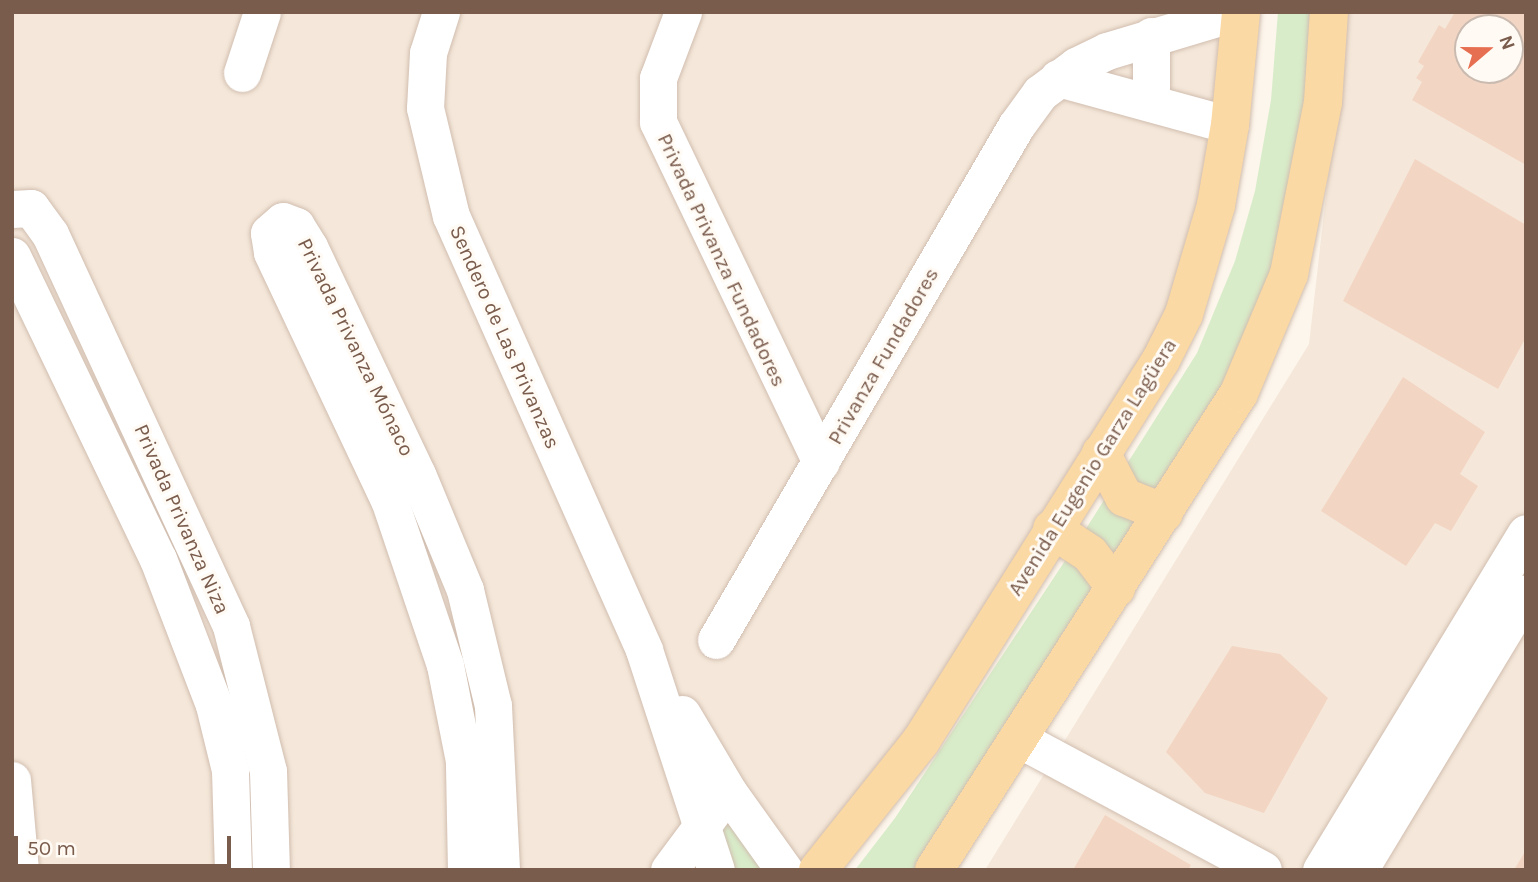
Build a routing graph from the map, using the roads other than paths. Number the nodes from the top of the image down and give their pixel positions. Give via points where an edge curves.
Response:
1 (262, 12) edge
2 (441, 12) edge
3 (683, 12) edge
4 (1239, 12) edge
5 (1329, 12) edge
6 (1151, 36) junction
7 (242, 73) dead end
8 (1058, 78) junction
9 (1151, 100) junction
10 (1230, 125) junction
11 (12, 209) edge
12 (12, 256) edge
13 (116, 376) junction
14 (80, 392) junction
15 (1101, 453) junction
16 (821, 462) junction
17 (1164, 513) junction
18 (1052, 529) junction
19 (1526, 533) edge
20 (1115, 588) junction
21 (465, 590) junction
22 (1526, 593) edge
23 (426, 602) junction
24 (230, 626) junction
25 (716, 640) dead end
26 (191, 642) junction
27 (644, 650) junction
28 (1017, 737) junction
29 (12, 780) edge
30 (729, 793) junction
31 (15, 821) edge
32 (702, 825) junction
33 (20, 870) edge
34 (233, 870) edge
35 (271, 870) edge
36 (466, 870) edge
37 (501, 870) edge
38 (669, 870) edge
39 (716, 870) edge
40 (784, 870) edge
41 (818, 870) edge
42 (934, 870) edge
43 (1262, 870) edge
44 (1321, 870) edge
45 (1359, 870) edge

1 - 7 street
2 - 27 street, Sendero de Las Privanzas via 428,53 425,108 450,216
3 - 16 street, Privada Privanza Fundadores via 658,78 658,122
4 - 6 street, Privanza Fundadores
4 - 10 main road, Avenida Eugenio Garza Lagüera
5 - 17 main road via 1323,102 1289,275 1239,393
6 - 8 street, Privanza Fundadores via 1088,59
6 - 9 street
8 - 9 street
8 - 16 street, Privanza Fundadores via 1040,93 1016,126
9 - 10 street
10 - 15 main road, Avenida Eugenio Garza Lagüera via 1216,205 1184,314 1161,360
11 - 13 street, Privada Privanza Niza via 23,206 38,215
12 - 14 street, Privada Privanza Niza
13 - 14 street
13 - 24 street, Privada Privanza Niza
14 - 26 street, Privada Privanza Niza
15 - 17 main road via 1125,498
15 - 18 main road, Avenida Eugenio Garza Lagüera
16 - 25 street, Privanza Fundadores
17 - 20 main road
18 - 20 main road via 1090,554
18 - 41 main road, Avenida Eugenio Garza Lagüera via 921,741
19 - 44 street
20 - 28 main road
21 - 23 street
21 - 23 street, Privada Privanza Mónaco via 417,474 309,247 296,226 278,223 269,233 272,252 376,470
21 - 37 street, Privada Privanza Mónaco via 493,706
22 - 45 street
23 - 36 street, Privada Privanza Mónaco via 464,761
24 - 26 street
24 - 35 street, Privada Privanza Niza via 268,771
26 - 34 street, Privada Privanza Niza via 214,705 230,770
27 - 30 street, Sendero de Las Privanzas
27 - 32 street, Sendero de Las Privanzas
28 - 42 main road
28 - 43 street
29 - 31 street
30 - 32 street
30 - 40 street, Sendero de Las Privanzas
31 - 33 street
32 - 38 street
32 - 39 street, Sendero de Las Privanzas

